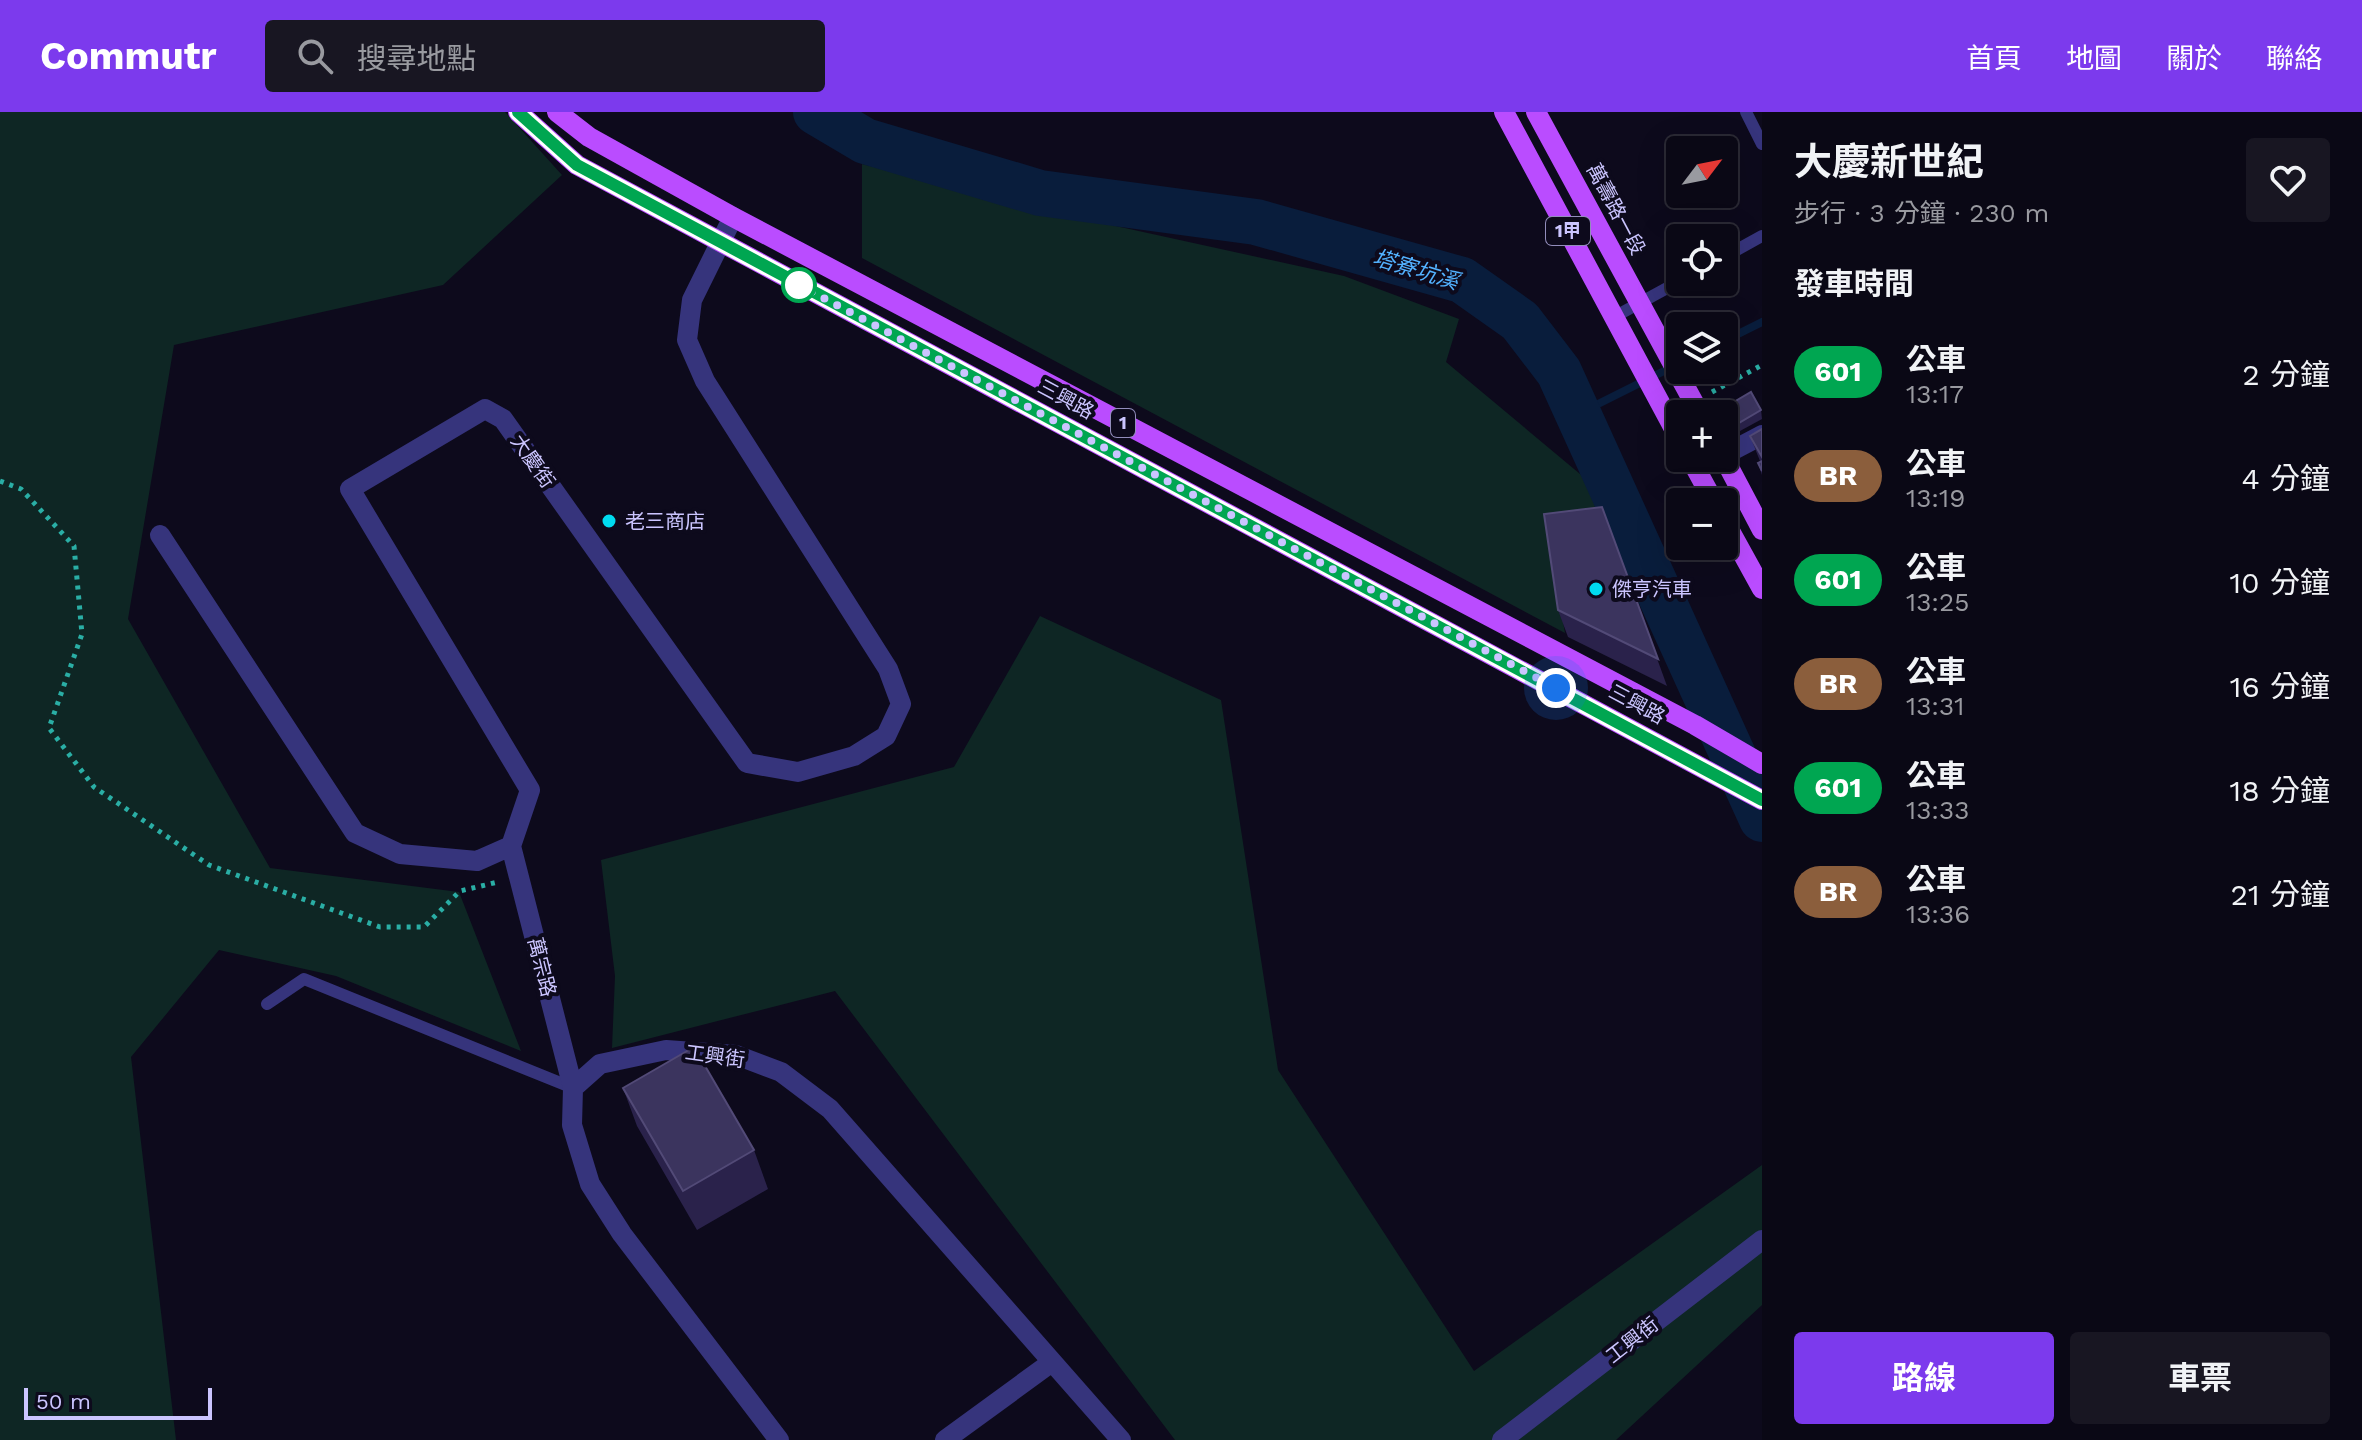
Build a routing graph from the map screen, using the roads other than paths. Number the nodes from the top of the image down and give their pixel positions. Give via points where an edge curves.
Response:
1 (518, 112) edge
2 (557, 112) edge
3 (1504, 112) edge
4 (1536, 112) edge
5 (1746, 112) edge
6 (1762, 144) edge
7 (733, 217) junction
8 (1762, 236) edge
9 (720, 242) junction
10 (1738, 249) edge
11 (1666, 289) edge
12 (1640, 304) junction
13 (1614, 317) junction
14 (1692, 400) edge
15 (1666, 414) edge
16 (1762, 435) edge
17 (1738, 448) edge
18 (1730, 472) edge
19 (1762, 530) edge
20 (160, 535) dead end
21 (1738, 545) edge
22 (1762, 589) edge
23 (1762, 764) edge
24 (1762, 800) edge
25 (511, 846) junction
26 (267, 1004) dead end
27 (573, 1088) junction
28 (1762, 1240) edge
29 (1052, 1362) junction
30 (779, 1440) edge
31 (945, 1440) edge
32 (1121, 1440) edge
33 (1502, 1440) edge

1 - 9 main road, 三興路 / 1 via 577,165
2 - 7 main road, 三興路 / 1 via 589,137
3 - 13 main road, 1甲
4 - 12 main road, 萬壽路一段 / 1甲
5 - 6 lane
7 - 9 street, 大慶街
7 - 23 main road, 三興路 / 1
8 - 10 lane
9 - 24 main road, 三興路 / 1
9 - 25 street, 大慶街 via 692,300 687,340 705,381 888,669 901,704 886,736 854,756 798,772 747,763 503,419 485,409 350,489 530,790
11 - 12 lane
12 - 13 lane
12 - 14 main road, 萬壽路一段 / 1甲
13 - 15 main road, 1甲
16 - 17 street
18 - 19 main road
20 - 25 street via 355,833 400,854 477,861
21 - 22 main road
25 - 27 street, 萬宗路
26 - 27 lane via 304,979
27 - 29 street, 工興街 via 600,1064 666,1050 736,1055 781,1072 830,1109
27 - 30 street via 572,1125 590,1184
28 - 33 street, 工興街
29 - 31 street
29 - 32 street, 工興街

